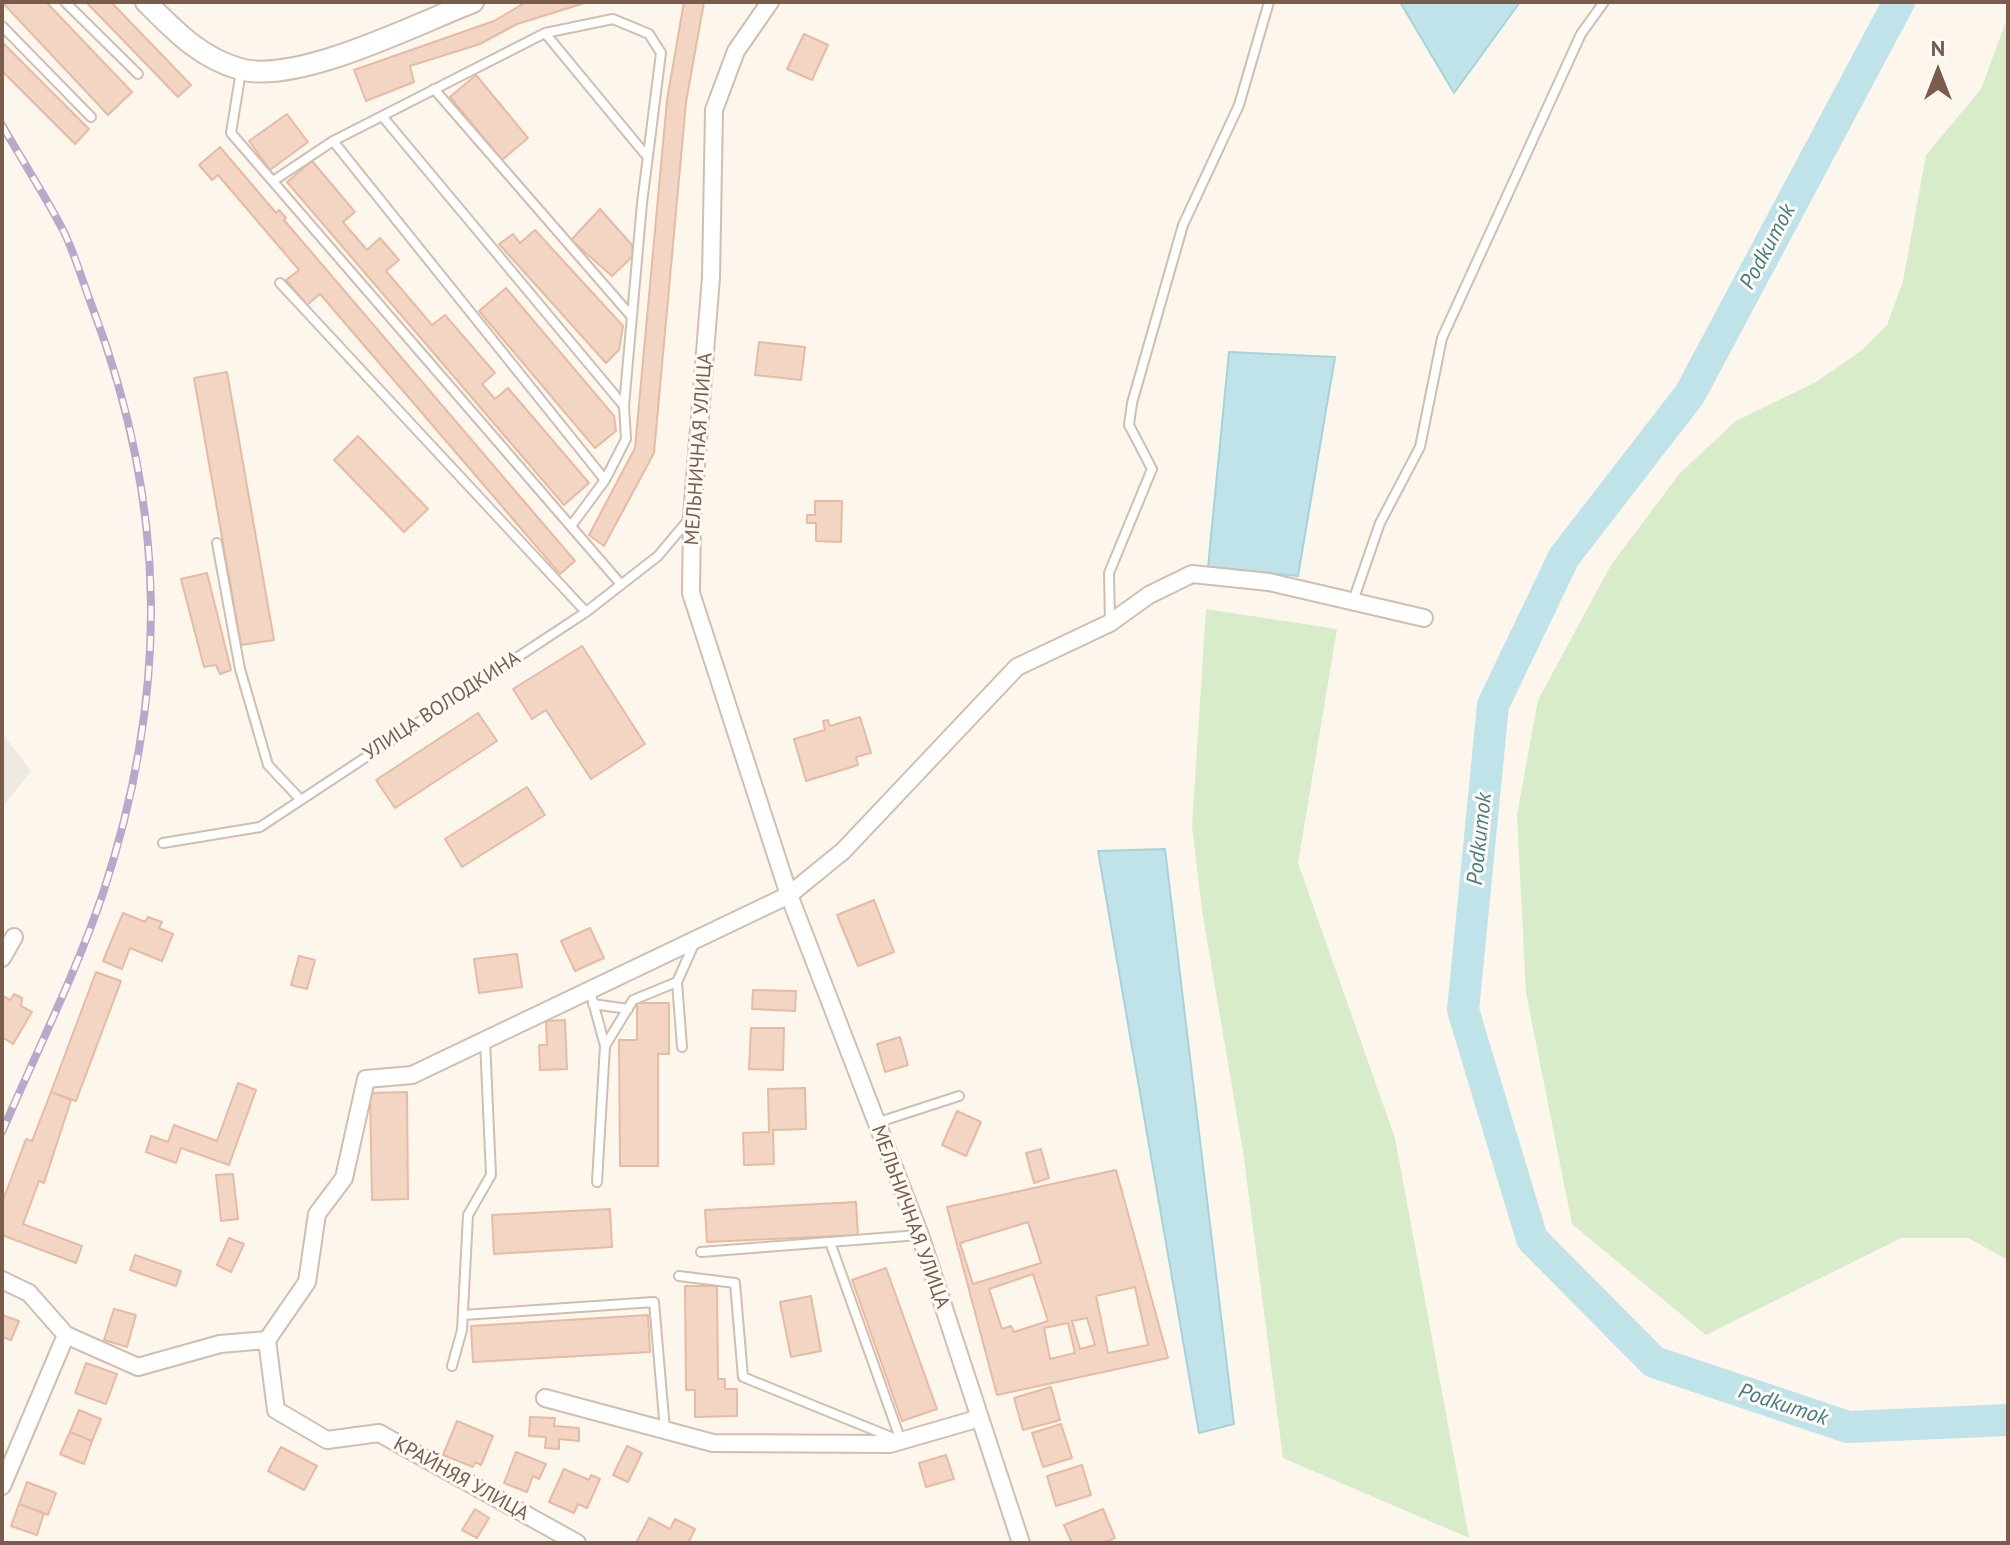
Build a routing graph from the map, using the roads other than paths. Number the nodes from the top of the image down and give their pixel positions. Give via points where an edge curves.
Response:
1 (65, 2) edge
2 (146, 2) edge
3 (473, 2) edge
4 (770, 2) edge
5 (1269, 2) edge
6 (1604, 2) edge
7 (2, 26) edge
8 (545, 33) junction
9 (241, 70) junction
10 (138, 74) dead end
11 (434, 89) junction
12 (382, 116) junction
13 (91, 117) dead end
14 (333, 141) junction
15 (645, 154) dead end
16 (273, 181) junction
17 (280, 283) dead end
18 (632, 317) junction
19 (624, 406) junction
20 (605, 480) junction
21 (692, 516) junction
22 (571, 526) junction
23 (217, 543) dead end
24 (619, 582) junction
25 (1353, 602) junction
26 (586, 612) junction
27 (1424, 618) dead end
28 (1110, 623) junction
29 (301, 800) junction
30 (163, 843) dead end
31 (789, 895) junction
32 (14, 937) dead end
33 (695, 942) junction
34 (2, 958) edge
35 (677, 982) junction
36 (592, 998) junction
37 (628, 1009) junction
38 (485, 1041) junction
39 (605, 1046) junction
40 (682, 1047) dead end
41 (959, 1096) dead end
42 (875, 1123) junction
43 (597, 1182) dead end
44 (920, 1235) junction
45 (830, 1242) junction
46 (701, 1252) dead end
47 (679, 1276) dead end
48 (2, 1280) edge
49 (463, 1315) junction
50 (66, 1335) junction
51 (267, 1340) junction
52 (452, 1366) dead end
53 (545, 1398) dead end
54 (980, 1418) junction
55 (665, 1430) junction
56 (901, 1441) junction
57 (2, 1486) edge
58 (577, 1543) edge
59 (1021, 1543) edge

1 - 10 lane
2 - 9 street via 186,42
3 - 9 street via 304,68
4 - 21 street, МЕЛЬНИЧНАЯ УЛИЦА via 736,51 714,110 711,277
5 - 28 lane via 1239,105 1183,225 1132,403 1129,425 1152,469 1109,573
6 - 25 lane via 1581,34 1442,338 1420,447 1380,523
7 - 13 lane
8 - 11 lane
8 - 15 lane
8 - 18 lane via 613,19 649,34 661,53
9 - 16 lane via 231,133
11 - 12 lane
11 - 18 lane
12 - 14 lane
12 - 19 lane
14 - 16 lane
14 - 20 lane
16 - 22 lane
17 - 26 lane
18 - 19 lane
19 - 20 lane via 626,439
20 - 22 lane
21 - 24 lane, УЛИЦА ВОЛОДКИНА via 658,556
21 - 31 street, МЕЛЬНИЧНАЯ УЛИЦА via 691,593
22 - 24 lane
23 - 29 lane via 240,669 268,765
24 - 26 lane, УЛИЦА ВОЛОДКИНА
25 - 27 street
25 - 28 street via 1269,582 1192,574 1149,595
26 - 29 lane, УЛИЦА ВОЛОДКИНА
28 - 31 street via 1017,667 843,851
29 - 30 lane, УЛИЦА ВОЛОДКИНА via 260,827
31 - 33 street
31 - 42 street, МЕЛЬНИЧНАЯ УЛИЦА
32 - 34 street
33 - 35 lane
33 - 36 street
35 - 37 lane via 633,1000
35 - 40 lane
36 - 37 lane
36 - 38 street
36 - 39 lane
37 - 39 lane
38 - 49 lane via 491,1175 468,1215
38 - 51 street via 412,1075 366,1079 344,1178 317,1214 307,1282
39 - 43 lane
41 - 42 lane
42 - 44 street, МЕЛЬНИЧНАЯ УЛИЦА
44 - 45 lane
44 - 54 street, МЕЛЬНИЧНАЯ УЛИЦА
45 - 46 lane
45 - 56 lane
47 - 56 lane via 735,1283 743,1377
48 - 50 street via 29,1293
49 - 52 lane
49 - 55 lane via 654,1302
50 - 51 street via 138,1367 220,1344
50 - 57 street
51 - 58 street, КРАЙНЯЯ УЛИЦА via 276,1410 327,1440 379,1433
53 - 55 street
54 - 56 street
54 - 59 street, МЕЛЬНИЧНАЯ УЛИЦА
55 - 56 street via 713,1443

